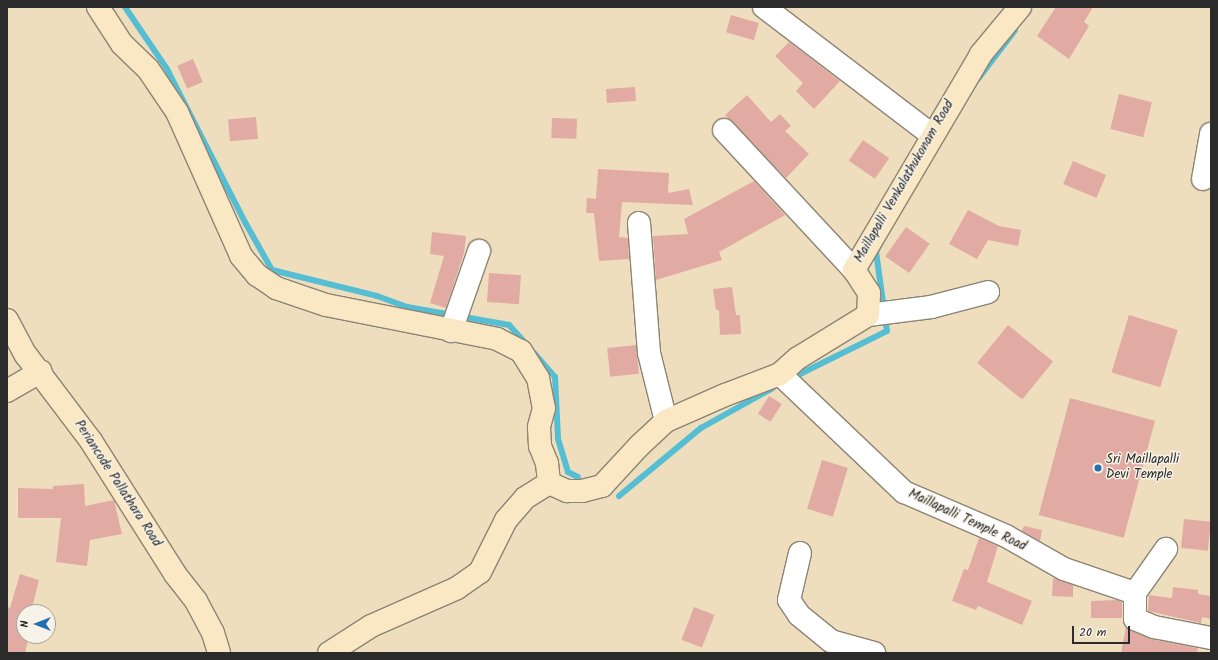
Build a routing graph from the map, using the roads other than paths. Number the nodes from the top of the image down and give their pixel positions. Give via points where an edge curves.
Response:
1 (98, 7) edge
2 (764, 7) edge
3 (1020, 7) edge
4 (724, 130) dead end
5 (931, 134) junction
6 (1211, 134) edge
7 (1203, 179) dead end
8 (639, 222) dead end
9 (479, 251) dead end
10 (854, 270) junction
11 (988, 292) dead end
12 (868, 314) junction
13 (7, 320) edge
14 (451, 331) junction
15 (41, 371) junction
16 (780, 374) junction
17 (7, 391) edge
18 (666, 421) junction
19 (549, 483) junction
20 (1166, 549) dead end
21 (800, 553) dead end
22 (1136, 593) junction
23 (1211, 638) edge
24 (828, 647) edge
25 (219, 653) edge
26 (329, 653) edge
27 (874, 653) edge

1 - 14 street via 122,44 148,69 177,112 242,256 257,275 276,288 326,305
2 - 5 street
3 - 5 street, Maillapalli Venkalathukonam Road via 980,54
4 - 10 street
5 - 10 street, Maillapalli Venkalathukonam Road
6 - 7 street
8 - 18 street via 649,353
9 - 14 street
10 - 12 street, Maillapalli Venkalathukonam Road via 869,293
11 - 12 street via 931,307
12 - 16 street via 798,358
13 - 15 street, Periancode Pallathara Road via 26,355
14 - 19 street via 496,339 521,351 538,378 544,408 539,427 540,446 547,463
15 - 17 street
15 - 25 street, Periancode Pallathara Road via 125,492 174,574 196,601 213,633
16 - 18 street via 724,394
16 - 22 street, Maillapalli Temple Road via 904,492 1006,536 1064,569
18 - 19 street via 602,486 582,491 567,491
19 - 26 street via 525,498 506,520 480,572 457,588 371,626
20 - 22 street
21 - 24 street via 789,600
22 - 23 street via 1135,619 1154,627
24 - 27 street

